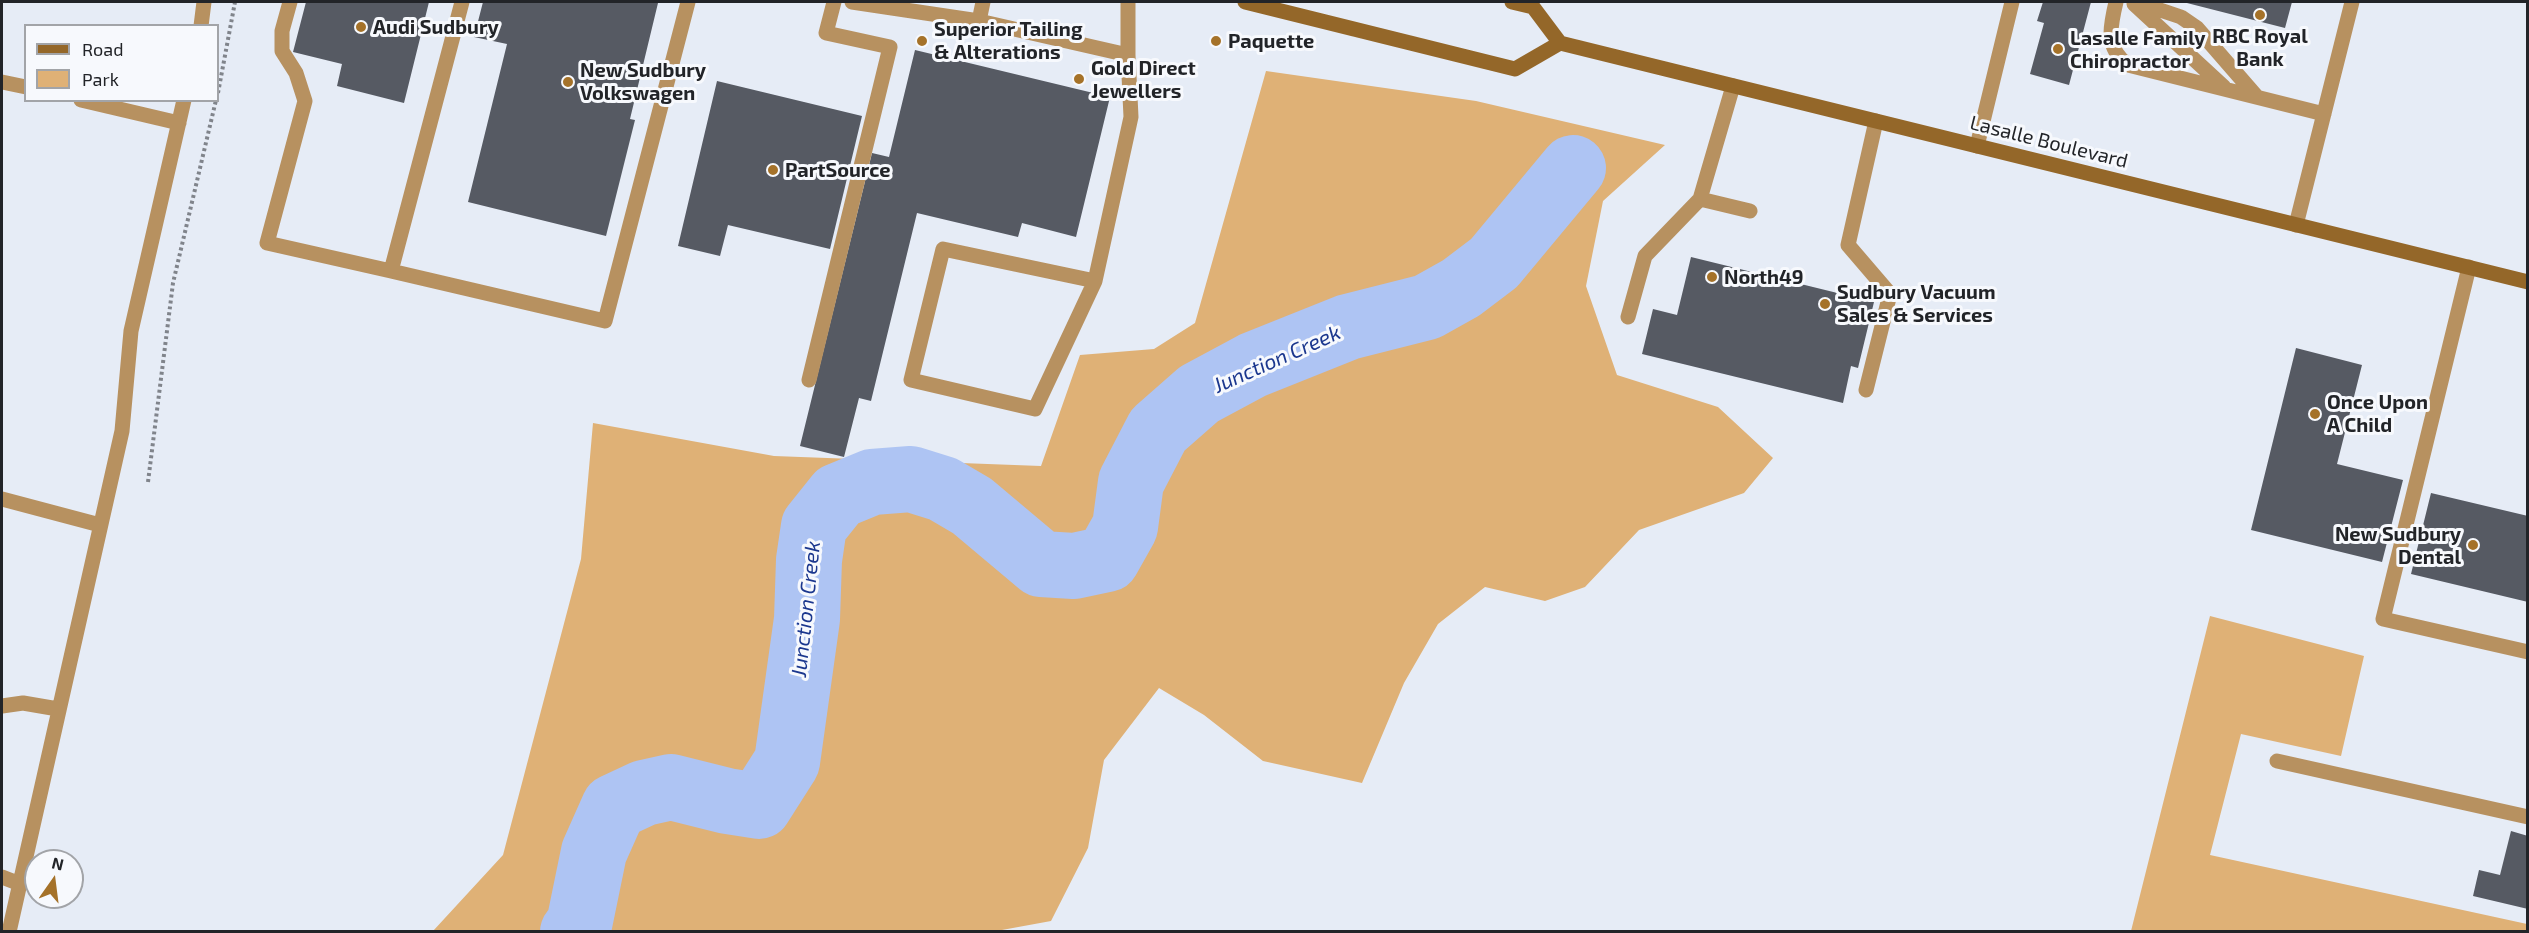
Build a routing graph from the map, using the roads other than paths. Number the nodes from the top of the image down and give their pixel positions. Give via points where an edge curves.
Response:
1 (204, 2) edge
2 (290, 2) edge
3 (462, 2) edge
4 (688, 2) edge
5 (834, 2) edge
6 (852, 2) edge
7 (983, 2) edge
8 (1128, 2) edge
9 (1245, 2) edge
10 (1512, 2) edge
11 (2012, 2) edge
12 (2116, 2) edge
13 (2131, 2) edge
14 (2136, 2) edge
15 (2352, 2) edge
16 (978, 21) junction
17 (201, 24) edge
18 (1560, 43) junction
19 (1128, 56) junction
20 (2, 82) edge
21 (1733, 86) junction
22 (24, 87) edge
23 (2227, 90) junction
24 (2257, 97) junction
25 (90, 102) edge
26 (184, 102) edge
27 (2324, 114) junction
28 (1876, 121) junction
29 (179, 123) junction
30 (1977, 146) junction
31 (1700, 199) junction
32 (1750, 211) dead end
33 (2296, 225) junction
34 (2469, 267) junction
35 (391, 271) junction
36 (1095, 281) junction
37 (2528, 282) edge
38 (1628, 317) dead end
39 (809, 380) dead end
40 (1866, 390) dead end
41 (2, 499) edge
42 (100, 525) junction
43 (2528, 652) edge
44 (2, 706) edge
45 (58, 709) junction
46 (2277, 761) dead end
47 (2528, 817) edge
48 (2, 877) edge
49 (20, 884) junction
50 (9, 932) edge

1 - 17 lane
2 - 35 lane via 282,31 282,51 296,73 305,101 267,243
3 - 35 lane
4 - 35 lane via 605,321
5 - 39 lane via 825,33 890,47
6 - 16 lane
7 - 16 lane
8 - 19 lane
9 - 18 main road via 1515,69
10 - 18 main road via 1533,7
11 - 30 lane
12 - 23 lane via 2110,43 2118,58 2128,65
13 - 23 lane
14 - 24 lane via 2181,17 2197,28
15 - 27 lane
16 - 19 lane
18 - 21 main road, Lasalle Boulevard
19 - 36 lane via 1131,117
20 - 22 lane
21 - 28 main road, Lasalle Boulevard
21 - 31 lane
23 - 24 lane
24 - 27 lane
25 - 29 lane
26 - 29 lane
27 - 33 lane
28 - 30 main road, Lasalle Boulevard
28 - 40 lane via 1848,245 1890,294
29 - 42 lane via 135,310 122,430
30 - 33 main road, Lasalle Boulevard
31 - 32 lane
31 - 38 lane via 1645,256
33 - 34 main road, Lasalle Boulevard
34 - 37 main road, Lasalle Boulevard
34 - 43 lane via 2383,619
36 - 36 lane via 943,249 911,380 1035,409
41 - 42 lane
42 - 45 lane
44 - 45 lane via 23,703
45 - 49 lane
46 - 47 lane
48 - 49 lane
49 - 50 lane

